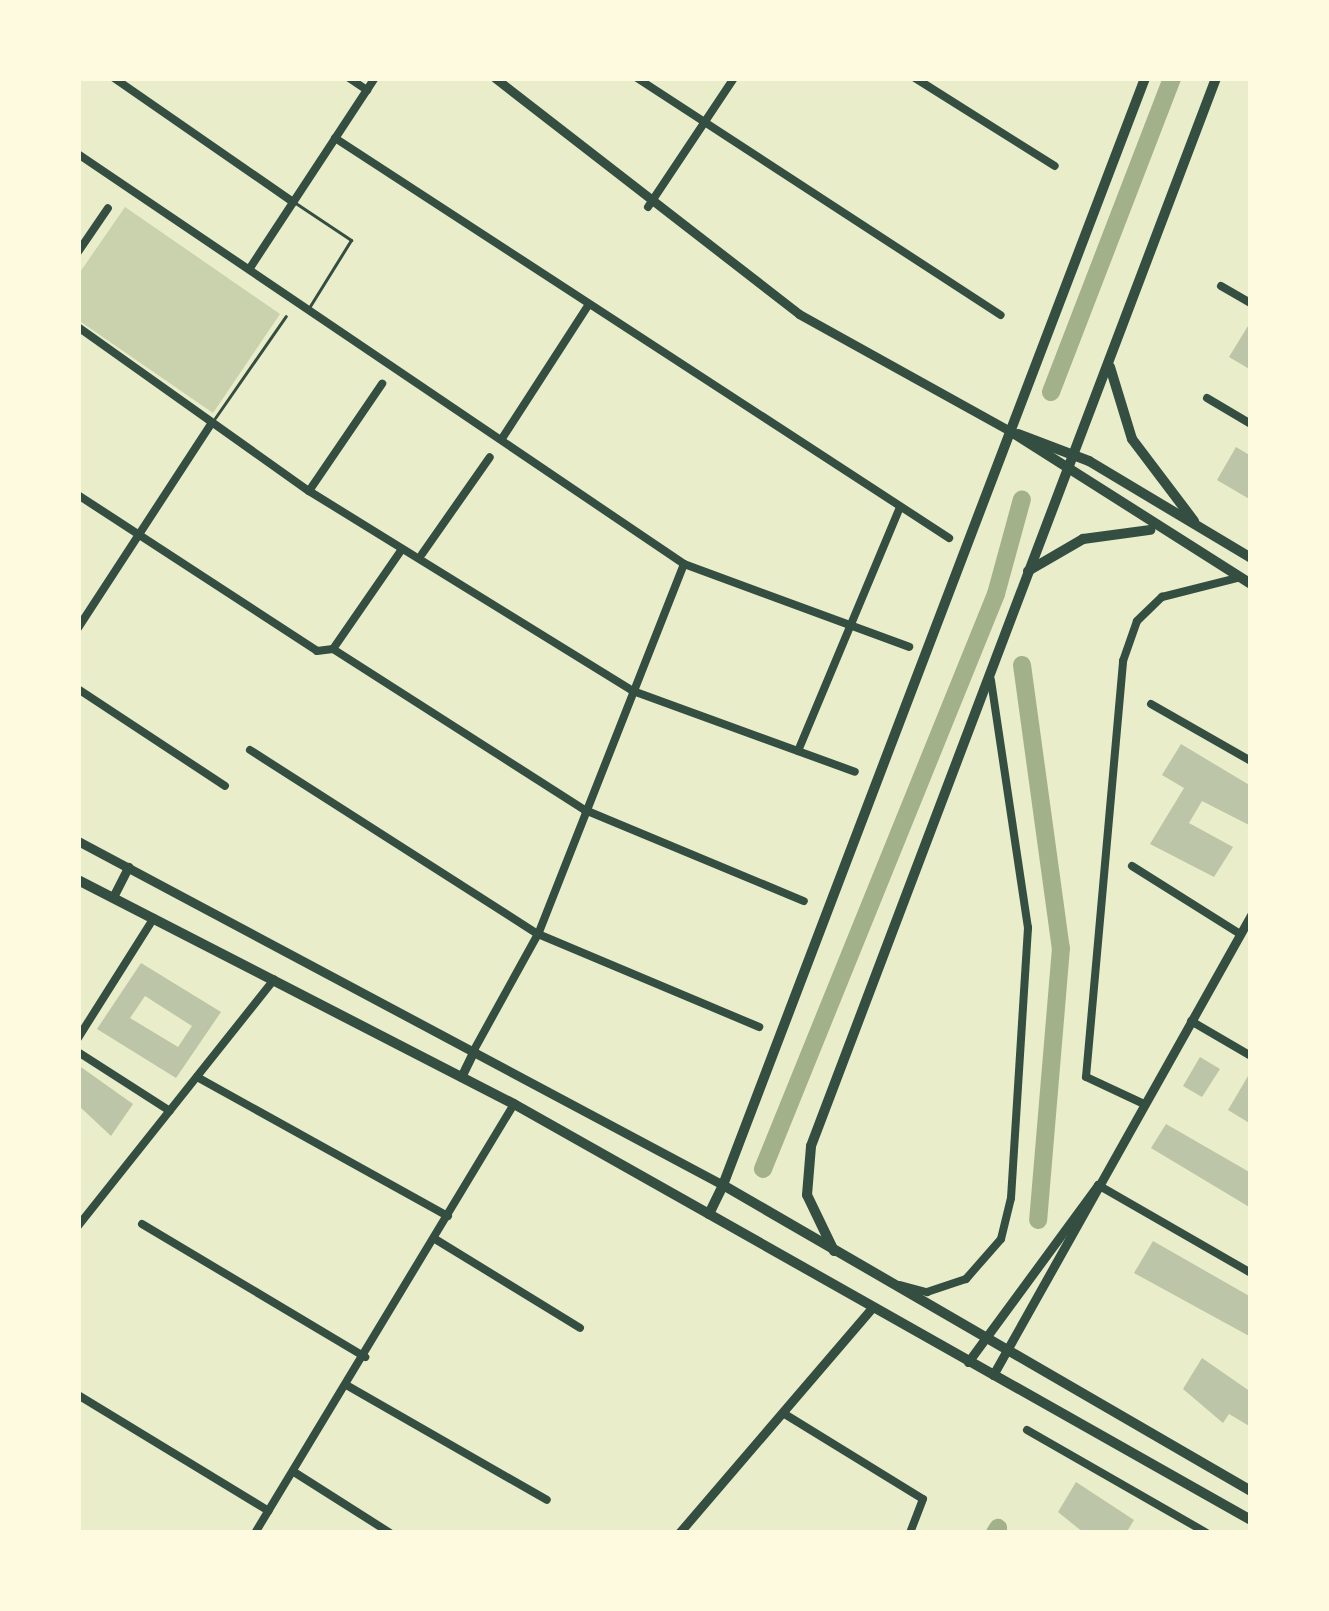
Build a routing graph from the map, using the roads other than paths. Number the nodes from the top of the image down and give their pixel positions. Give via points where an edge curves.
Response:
1 (114, 78) edge
2 (349, 78) edge
3 (375, 78) edge
4 (495, 78) edge
5 (638, 78) edge
6 (734, 78) edge
7 (1145, 78) edge
8 (1216, 78) edge
9 (917, 79) edge
10 (367, 90) junction
11 (704, 124) junction
12 (335, 138) junction
13 (79, 153) edge
14 (1055, 166) dead end
15 (293, 202) junction
16 (648, 207) junction
17 (108, 208) dead end
18 (78, 252) edge
19 (250, 268) junction
20 (1221, 286) dead end
21 (1251, 303) edge
22 (589, 304) junction
23 (309, 308) junction
24 (1001, 314) dead end
25 (286, 316) dead end
26 (78, 327) edge
27 (1110, 356) junction
28 (382, 384) dead end
29 (1207, 398) dead end
30 (211, 424) junction
31 (1251, 424) edge
32 (1010, 431) junction
33 (503, 437) junction
34 (1074, 454) junction
35 (490, 457) dead end
36 (1066, 477) junction
37 (309, 491) junction
38 (78, 495) edge
39 (900, 508) junction
40 (1155, 531) junction
41 (1204, 532) junction
42 (138, 536) junction
43 (949, 538) dead end
44 (401, 549) junction
45 (422, 554) junction
46 (1251, 558) edge
47 (684, 564) junction
48 (1026, 572) junction
49 (1245, 581) edge
50 (851, 625) junction
51 (78, 628) edge
52 (909, 647) dead end
53 (333, 649) junction
54 (988, 667) junction
55 (78, 688) edge
56 (633, 691) junction
57 (1150, 704) dead end
58 (250, 750) dead end
59 (798, 751) junction
60 (1251, 761) edge
61 (855, 772) dead end
62 (225, 786) dead end
63 (585, 810) junction
64 (78, 841) edge
65 (1132, 866) dead end
66 (128, 867) junction
67 (78, 880) edge
68 (113, 897) junction
69 (804, 901) dead end
70 (1251, 915) edge
71 (154, 918) junction
72 (538, 934) junction
73 (1240, 934) junction
74 (274, 980) junction
75 (1191, 1021) junction
76 (759, 1027) dead end
77 (78, 1038) edge
78 (474, 1050) junction
79 (78, 1052) edge
80 (1251, 1056) edge
81 (197, 1077) junction
82 (461, 1077) junction
83 (514, 1104) junction
84 (1144, 1104) junction
85 (170, 1111) junction
86 (723, 1184) junction
87 (1098, 1185) junction
88 (709, 1214) junction
89 (448, 1216) junction
90 (80, 1221) edge
91 (142, 1224) dead end
92 (435, 1239) junction
93 (834, 1251) junction
94 (1251, 1273) edge
95 (876, 1278) junction
96 (872, 1309) junction
97 (580, 1328) dead end
98 (982, 1338) junction
99 (1007, 1351) junction
100 (365, 1357) junction
101 (968, 1361) junction
102 (993, 1375) junction
103 (348, 1386) junction
104 (78, 1395) edge
105 (783, 1413) junction
106 (1027, 1430) dead end
107 (294, 1472) junction
108 (1251, 1491) edge
109 (547, 1499) dead end
110 (269, 1511) junction
111 (1251, 1520) edge
112 (256, 1533) edge
113 (390, 1533) edge
114 (680, 1533) edge
115 (910, 1533) edge
116 (1208, 1533) edge

1 - 15 street
2 - 10 street
3 - 10 street
4 - 16 street
5 - 11 street
6 - 11 street
7 - 32 main road
8 - 27 main road
9 - 14 street
10 - 12 street
11 - 16 street
11 - 24 street
12 - 15 street
12 - 22 street
13 - 19 street
15 - 19 street
15 - 23 lane via 351,240
16 - 32 street via 799,314
17 - 18 street
19 - 23 street
20 - 21 street
22 - 33 street
22 - 39 street
23 - 33 street
25 - 30 lane
26 - 30 street
27 - 34 main road
27 - 41 main road via 1132,439
28 - 37 street
29 - 31 street
30 - 37 street
30 - 42 street
32 - 34 main road
32 - 36 main road
32 - 86 main road
33 - 47 street
34 - 36 main road
34 - 41 main road
35 - 45 street
36 - 40 main road
36 - 48 main road
37 - 44 street
38 - 42 street
39 - 43 street
39 - 50 street
40 - 48 main road via 1083,538
40 - 49 main road
41 - 46 main road
42 - 51 street
42 - 53 street via 316,651
44 - 45 street
44 - 53 street
45 - 56 street
47 - 50 street
47 - 56 street
48 - 54 main road
49 - 84 street via 1162,597 1137,621 1123,662 1086,1077
50 - 52 street
50 - 59 street
53 - 63 street
54 - 93 main road via 811,1146 807,1195
54 - 95 street via 1028,928 1011,1198 1001,1239 966,1280 927,1292
55 - 62 street
56 - 59 street
56 - 63 street
57 - 60 street
58 - 72 street
59 - 61 street
63 - 69 street
63 - 72 street
64 - 66 street
65 - 73 street
66 - 68 street
66 - 78 street
67 - 68 main road
68 - 71 main road
70 - 73 street
71 - 74 main road
71 - 77 street
72 - 76 street
72 - 78 street
73 - 75 street
74 - 81 street
74 - 82 main road
75 - 80 street
75 - 84 street
78 - 82 street
78 - 86 street
79 - 85 street
81 - 85 street
81 - 89 street
82 - 83 main road
83 - 88 main road
83 - 89 street
84 - 87 street
85 - 90 street
86 - 88 main road
86 - 93 main road
87 - 94 street
87 - 98 street
87 - 99 street
88 - 96 main road
89 - 92 street
91 - 100 street
92 - 97 street
92 - 100 street
93 - 95 main road
95 - 98 main road
96 - 101 main road
96 - 105 street
98 - 99 main road
98 - 101 street
99 - 102 street
99 - 108 main road
100 - 103 street
101 - 102 main road
102 - 111 main road
103 - 107 street
103 - 109 street
104 - 110 street
105 - 114 street
105 - 115 street via 923,1499
106 - 116 street
107 - 110 street
107 - 113 street
110 - 112 street

